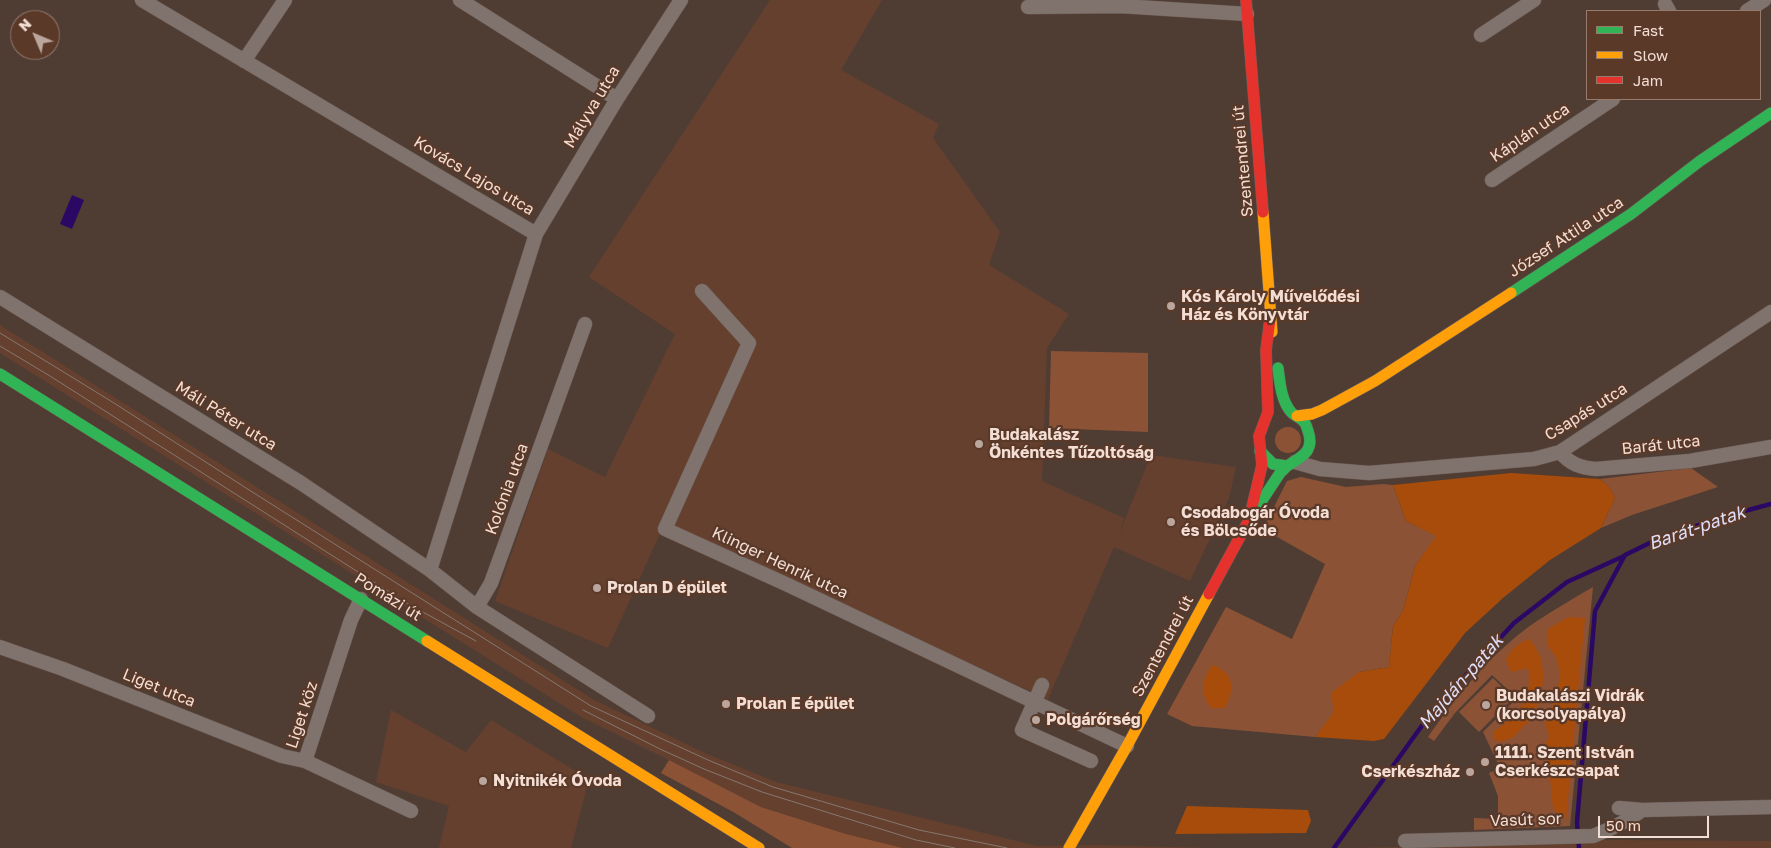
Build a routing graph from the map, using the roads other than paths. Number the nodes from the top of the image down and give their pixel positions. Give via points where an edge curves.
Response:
1 (142, 0) edge
2 (286, 0) edge
3 (460, 0) edge
4 (680, 0) edge
5 (1534, 0) edge
6 (1764, 0) edge
7 (1028, 7) dead end
8 (1246, 7) edge
9 (1748, 10) edge
10 (1482, 34) dead end
11 (244, 61) junction
12 (617, 99) junction
13 (1612, 100) edge
14 (1771, 114) edge
15 (1492, 180) dead end
16 (536, 234) junction
17 (702, 291) dead end
18 (0, 297) edge
19 (1771, 312) edge
20 (1270, 319) junction
21 (585, 324) dead end
22 (0, 374) edge
23 (1375, 381) junction
24 (1294, 414) junction
25 (1329, 420) dead end
26 (1264, 425) junction
27 (1312, 439) junction
28 (1771, 447) edge
29 (1260, 451) junction
30 (1560, 452) junction
31 (1291, 464) junction
32 (1336, 470) junction
33 (1249, 520) junction
34 (430, 570) junction
35 (361, 599) junction
36 (477, 608) junction
37 (0, 647) edge
38 (1042, 685) dead end
39 (1035, 701) junction
40 (648, 716) dead end
41 (1127, 746) junction
42 (305, 760) junction
43 (1091, 761) dead end
44 (1771, 807) edge
45 (1619, 808) dead end
46 (1642, 810) junction
47 (411, 811) dead end
48 (1405, 841) dead end
49 (760, 848) edge
50 (1069, 848) edge

1 - 11 street, Kovács Lajos utca
2 - 11 street
3 - 12 street
4 - 12 street, Mályva utca
5 - 10 street
6 - 9 street
7 - 8 street
8 - 20 main road, Szentendrei út
11 - 16 street, Kovács Lajos utca
12 - 16 street, Mályva utca
13 - 15 street, Káplán utca
14 - 23 main road, József Attila utca via 1700,161 1631,214
16 - 34 street, Kovács Lajos utca
17 - 39 street, Klinger Henrik utca via 748,343 665,529
18 - 34 street, Máli Péter utca via 301,483
19 - 30 street, Csapás utca
20 - 24 main road via 1281,393
20 - 26 main road via 1266,350 1268,412
21 - 36 street, Kolónia utca via 492,583
22 - 35 main road, Pomázi út
23 - 24 main road via 1316,412
23 - 25 main road
24 - 26 main road via 1280,414
24 - 27 main road via 1307,427
26 - 29 main road via 1259,436
27 - 31 main road via 1303,456
27 - 32 street, Csapás utca via 1315,456
28 - 30 street, Barát utca via 1690,461 1596,469 1581,468
29 - 31 main road via 1273,464
29 - 33 main road, Szentendrei út via 1262,465
30 - 32 street, Csapás utca via 1534,459 1379,473
31 - 32 street, Csapás utca
31 - 33 main road via 1280,473
33 - 41 main road, Szentendrei út
34 - 36 street
35 - 42 street, Liget köz via 351,620
35 - 49 main road, Pomázi út
36 - 40 street
37 - 42 street, Liget utca via 282,756
38 - 39 street
39 - 41 street, Klinger Henrik utca
39 - 43 street via 1022,730
41 - 50 main road, Szentendrei út
42 - 47 street, Liget köz
44 - 46 street
45 - 46 street
46 - 48 street, Vasút sor via 1633,818 1593,836

